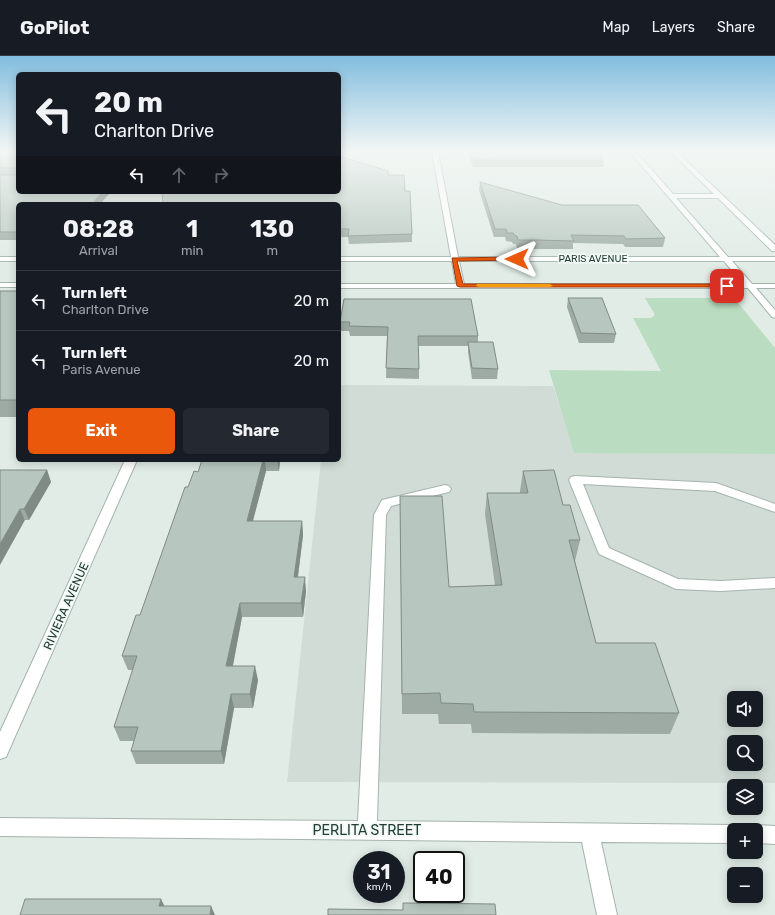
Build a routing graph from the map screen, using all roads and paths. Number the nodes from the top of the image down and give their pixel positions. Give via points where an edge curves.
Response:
1 (442, 192) edge
2 (667, 192) edge
3 (715, 192) edge
4 (670, 196) junction
5 (719, 196) junction
6 (775, 248) edge
7 (0, 259) edge
8 (16, 259) edge
9 (341, 259) edge
10 (454, 259) junction
11 (725, 259) junction
12 (775, 259) edge
13 (0, 286) edge
14 (16, 286) edge
15 (341, 286) edge
16 (460, 286) junction
17 (749, 286) junction
18 (775, 286) edge
19 (775, 315) edge
20 (131, 462) edge
21 (445, 489) dead end
22 (775, 508) edge
23 (775, 582) edge
24 (0, 751) edge
25 (0, 827) edge
26 (367, 830) junction
27 (589, 832) junction
28 (727, 834) edge
29 (763, 834) edge
30 (775, 835) edge
31 (607, 915) edge

1 - 10 street
2 - 4 street
3 - 5 street
4 - 5 street
4 - 11 street
5 - 6 street
7 - 8 street
9 - 10 street, PARIS AVENUE
10 - 11 street, PARIS AVENUE
10 - 16 street
11 - 12 street, PARIS AVENUE
11 - 17 street
13 - 14 street
15 - 16 street
16 - 17 street
17 - 18 street
17 - 19 street
20 - 24 street, RIVIERA AVENUE
21 - 26 street via 386,503 380,515
22 - 23 street via 716,487 575,480 604,551 676,584 721,586
25 - 26 street, PERLITA STREET
26 - 27 street, PERLITA STREET
27 - 28 street, PERLITA STREET
27 - 31 street
29 - 30 street

